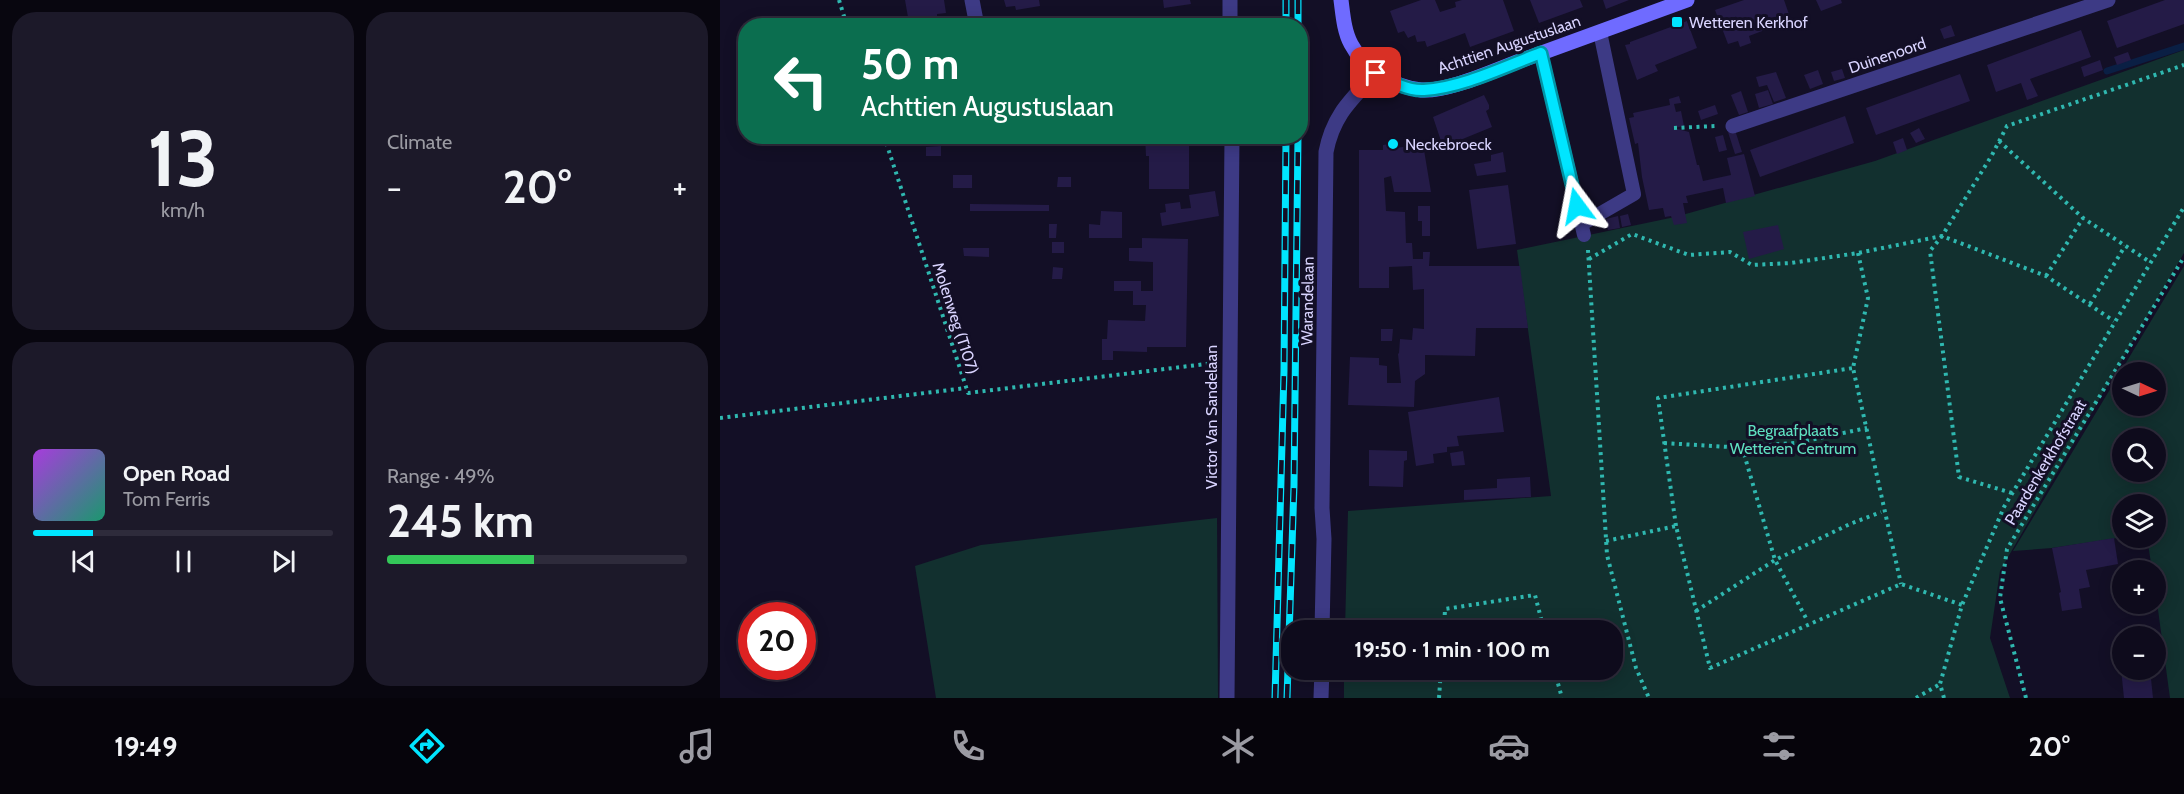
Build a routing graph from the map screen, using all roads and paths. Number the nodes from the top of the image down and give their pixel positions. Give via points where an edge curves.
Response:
1 (839, 0) edge
2 (972, 0) edge
3 (1230, 0) edge
4 (1341, 0) edge
5 (1687, 0) edge
6 (2108, 0) edge
7 (845, 18) edge
8 (975, 18) edge
9 (1230, 18) edge
10 (1600, 32) junction
11 (1541, 53) junction
12 (2184, 65) edge
13 (1376, 73) junction
14 (1734, 126) joint
15 (1674, 128) dead end
16 (1999, 141) junction
17 (887, 144) edge
18 (1232, 144) edge
19 (2184, 207) edge
20 (2083, 218) junction
21 (1583, 230) junction
22 (1942, 236) junction
23 (2125, 246) junction
24 (1858, 253) junction
25 (2184, 257) edge
26 (1589, 259) junction
27 (2150, 262) junction
28 (2046, 276) junction
29 (2090, 304) junction
30 (2114, 321) junction
31 (1229, 361) junction
32 (1854, 368) junction
33 (966, 388) junction
34 (720, 418) edge
35 (1867, 428) junction
36 (1664, 443) junction
37 (1742, 447) junction
38 (2012, 493) junction
39 (1881, 512) dead end
40 (1676, 526) junction
41 (1606, 541) junction
42 (1775, 560) junction
43 (1902, 584) junction
44 (1962, 605) junction
45 (1696, 611) junction
46 (1322, 620) edge
47 (1444, 620) edge
48 (1541, 620) edge
49 (1807, 620) dead end
50 (1322, 680) edge
51 (1440, 680) edge
52 (1557, 680) edge
53 (1940, 684) junction
54 (1227, 698) edge
55 (1321, 698) edge
56 (1439, 698) edge
57 (1562, 698) edge
58 (1649, 698) edge
59 (1916, 698) edge
60 (1944, 698) edge
61 (2026, 698) edge

1 - 7 path
2 - 8 street
3 - 9 street
4 - 13 main road via 1351,45
5 - 10 main road, Achttien Augustuslaan
6 - 14 street, Duinenoord
10 - 11 main road, Achttien Augustuslaan
10 - 21 lane via 1634,194
11 - 13 main road, Achttien Augustuslaan via 1467,81 1424,90 1407,88
11 - 21 lane
12 - 16 path via 2007,126
13 - 46 street, Warandelaan via 1338,116 1326,152
14 - 15 path
16 - 20 path
16 - 22 path
17 - 33 path, Molenweg (T107)
18 - 31 street, Victor Van Sandelaan
19 - 27 path
20 - 23 path
20 - 28 path
21 - 26 path
22 - 24 path
22 - 28 path
22 - 38 path via 1930,251 1959,477
23 - 27 path
23 - 29 path
24 - 26 path via 1752,265 1730,252 1689,255 1632,234
24 - 32 path via 1868,298
25 - 61 path, Paardenkerkhofstraat via 2007,549 2000,598
26 - 41 path
27 - 30 path
28 - 29 path
29 - 30 path
30 - 38 path
31 - 33 path, Molenweg (T107) via 968,393
31 - 54 street, Victor Van Sandelaan
32 - 35 path
32 - 36 path via 1658,398
33 - 34 path
35 - 37 path via 1796,443
35 - 43 path
36 - 37 path
36 - 40 path
37 - 42 path
38 - 44 path
39 - 42 path
40 - 41 path
40 - 45 path
41 - 58 path via 1636,669
42 - 45 path
42 - 49 path
43 - 44 path
43 - 45 path via 1710,668
44 - 53 path
47 - 48 path via 1445,609 1534,595
50 - 55 street
51 - 56 path
52 - 57 path
53 - 59 path
53 - 60 path

